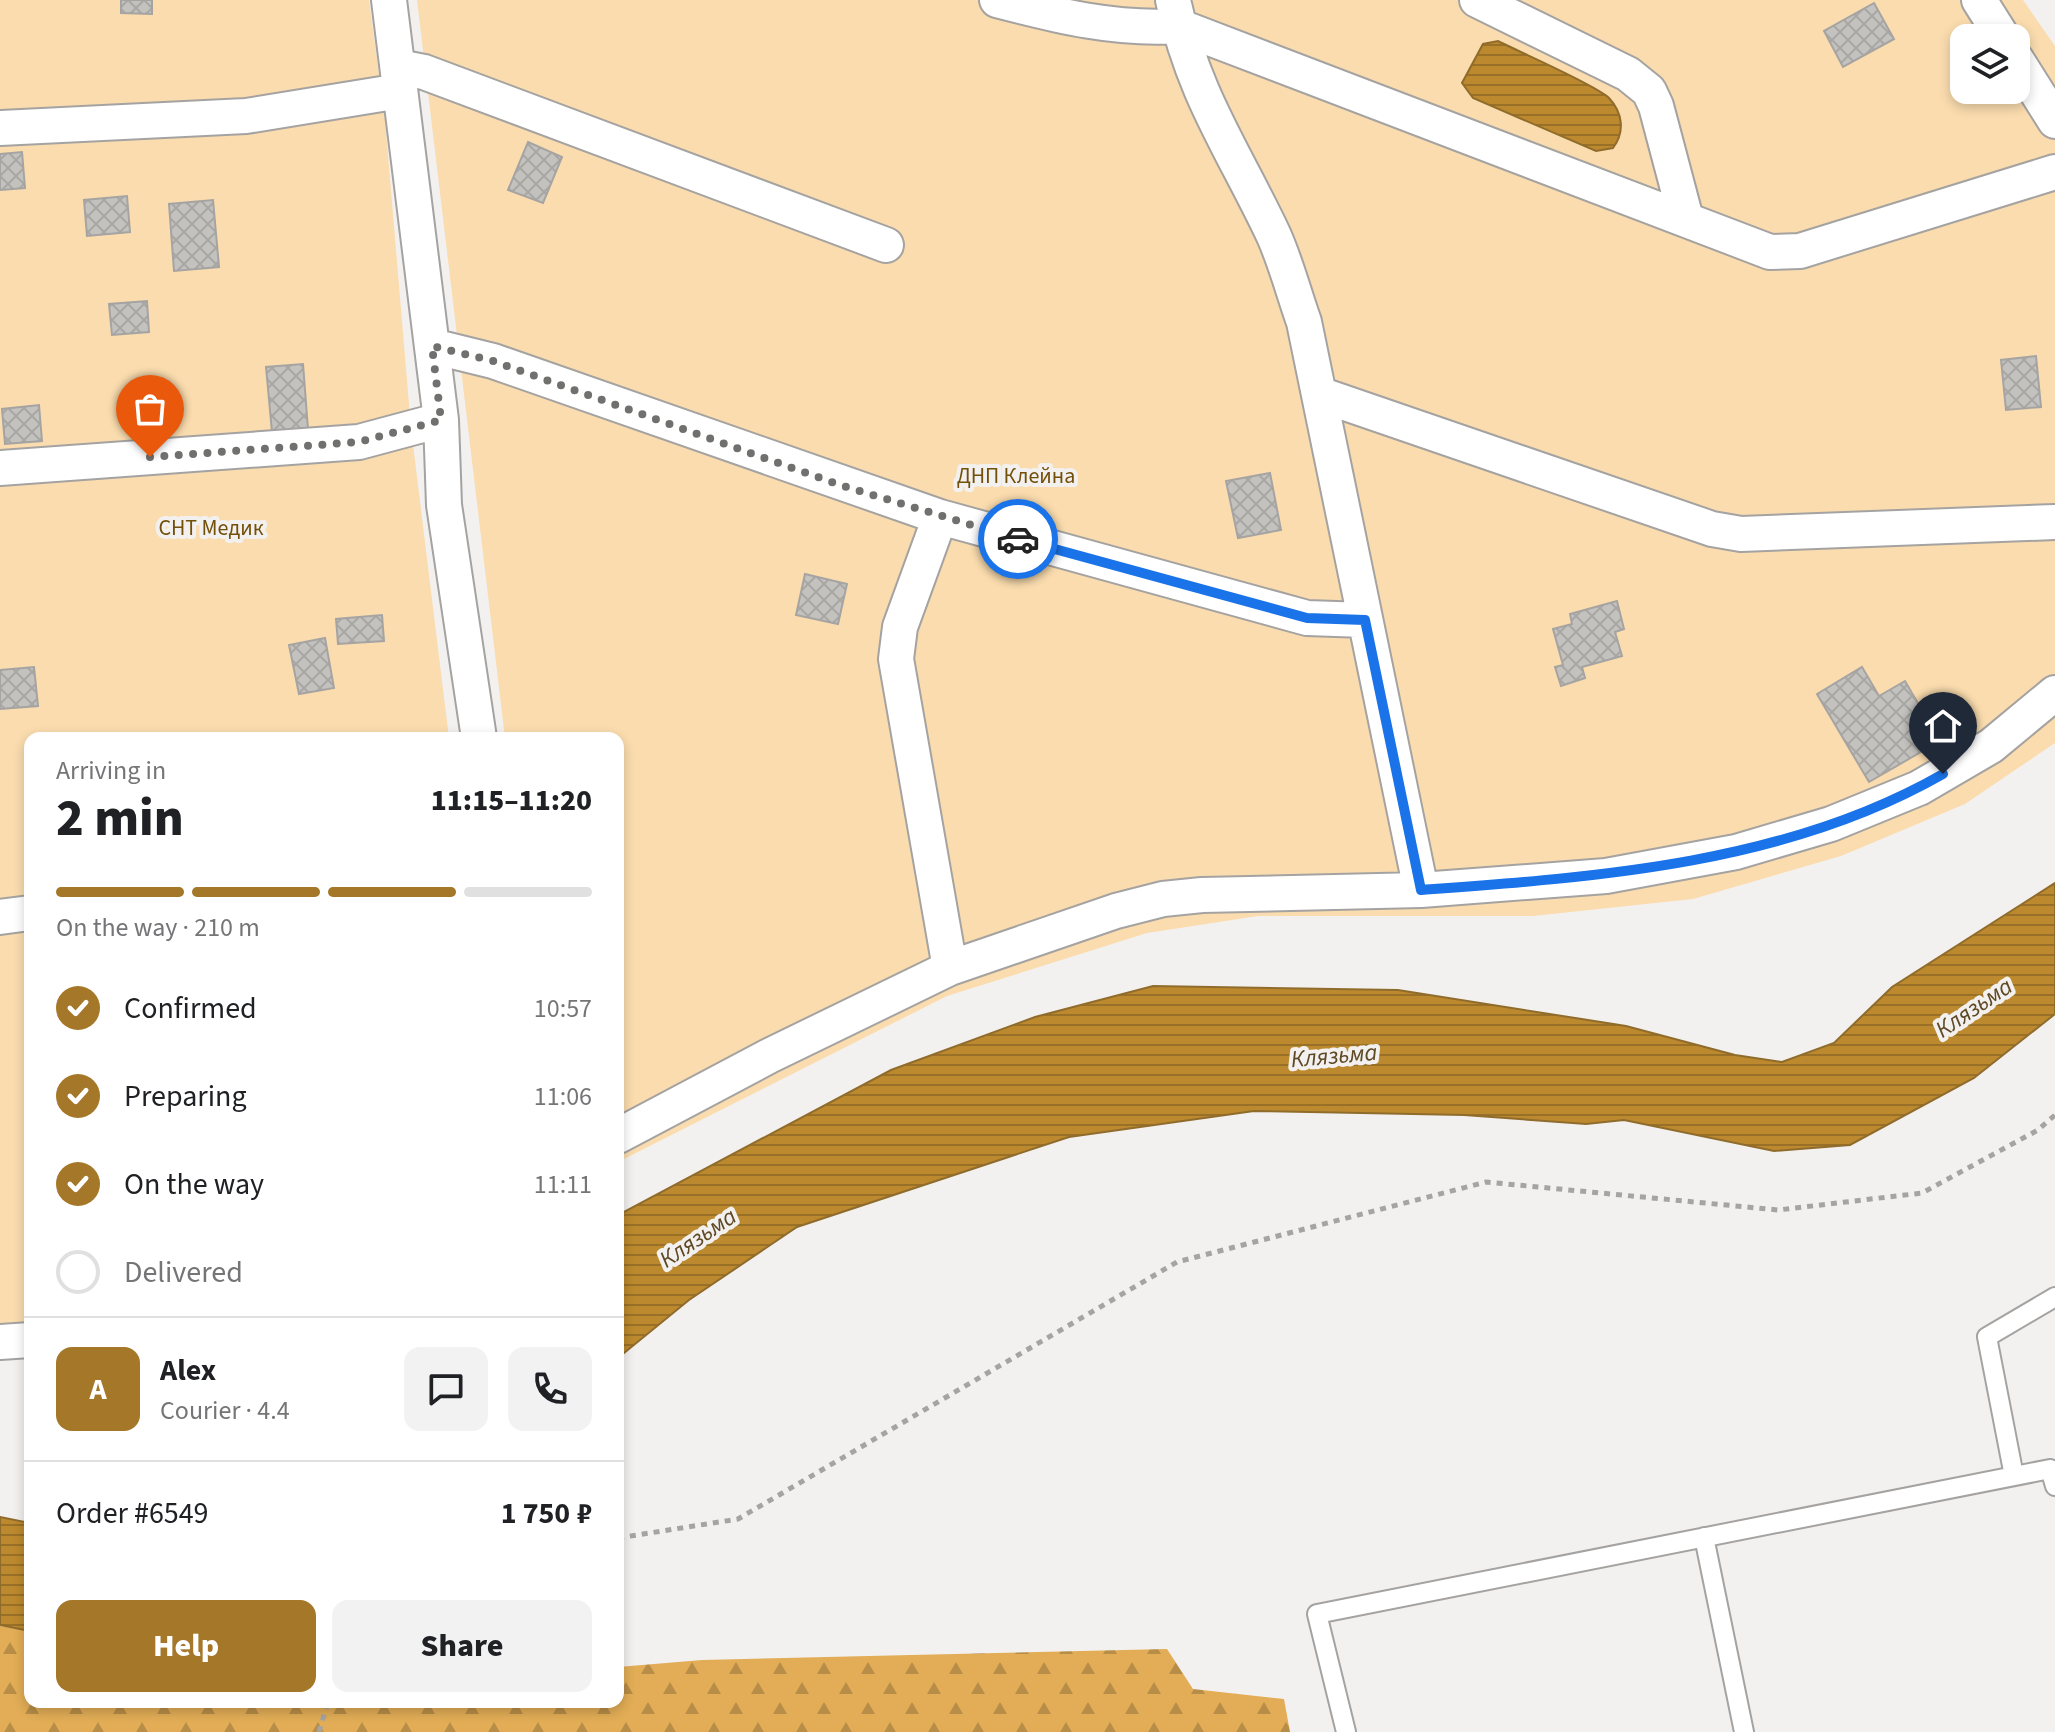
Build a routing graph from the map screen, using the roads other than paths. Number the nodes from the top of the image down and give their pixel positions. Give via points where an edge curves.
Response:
1 (389, 0) edge
2 (997, 0) edge
3 (1477, 0) edge
4 (1979, 0) edge
5 (1176, 13) edge
6 (1994, 24) edge
7 (399, 79) junction
8 (2030, 81) edge
9 (2055, 121) edge
10 (0, 128) edge
11 (2055, 172) edge
12 (1686, 219) junction
13 (886, 245) dead end
14 (432, 346) junction
15 (1319, 394) junction
16 (441, 420) junction
17 (0, 468) edge
18 (940, 517) junction
19 (2055, 522) edge
20 (1365, 620) junction
21 (2055, 693) edge
22 (478, 732) edge
23 (1421, 890) junction
24 (24, 914) edge
25 (0, 917) edge
26 (950, 968) junction
27 (624, 1133) edge
28 (2055, 1297) edge
29 (24, 1340) edge
30 (0, 1342) edge
31 (2014, 1476) junction
32 (2055, 1486) edge
33 (1704, 1537) junction
34 (1346, 1732) edge
35 (1744, 1732) edge

1 - 7 street
2 - 5 street via 1094,24 1139,28
3 - 12 street via 1628,74 1649,91 1667,136
4 - 6 street
5 - 12 street
5 - 15 street via 1208,112 1275,237 1304,322
7 - 10 street via 246,116
7 - 13 street via 439,78
7 - 14 street
8 - 9 street
11 - 12 street via 1800,251 1770,252
14 - 16 street
14 - 18 street via 493,361
15 - 19 street via 1712,529 1741,534
15 - 20 street
16 - 17 street via 359,442
16 - 22 street via 444,505
18 - 20 street via 1307,618
18 - 26 street via 900,627 896,659
20 - 23 street
21 - 23 street via 1991,746 1919,788 1831,824 1736,852 1606,876
23 - 26 street via 1163,899
24 - 25 street
26 - 27 street
28 - 31 lane via 1987,1337
29 - 30 street
31 - 32 lane via 2050,1469
31 - 33 lane
33 - 34 lane via 1317,1614
33 - 35 lane

